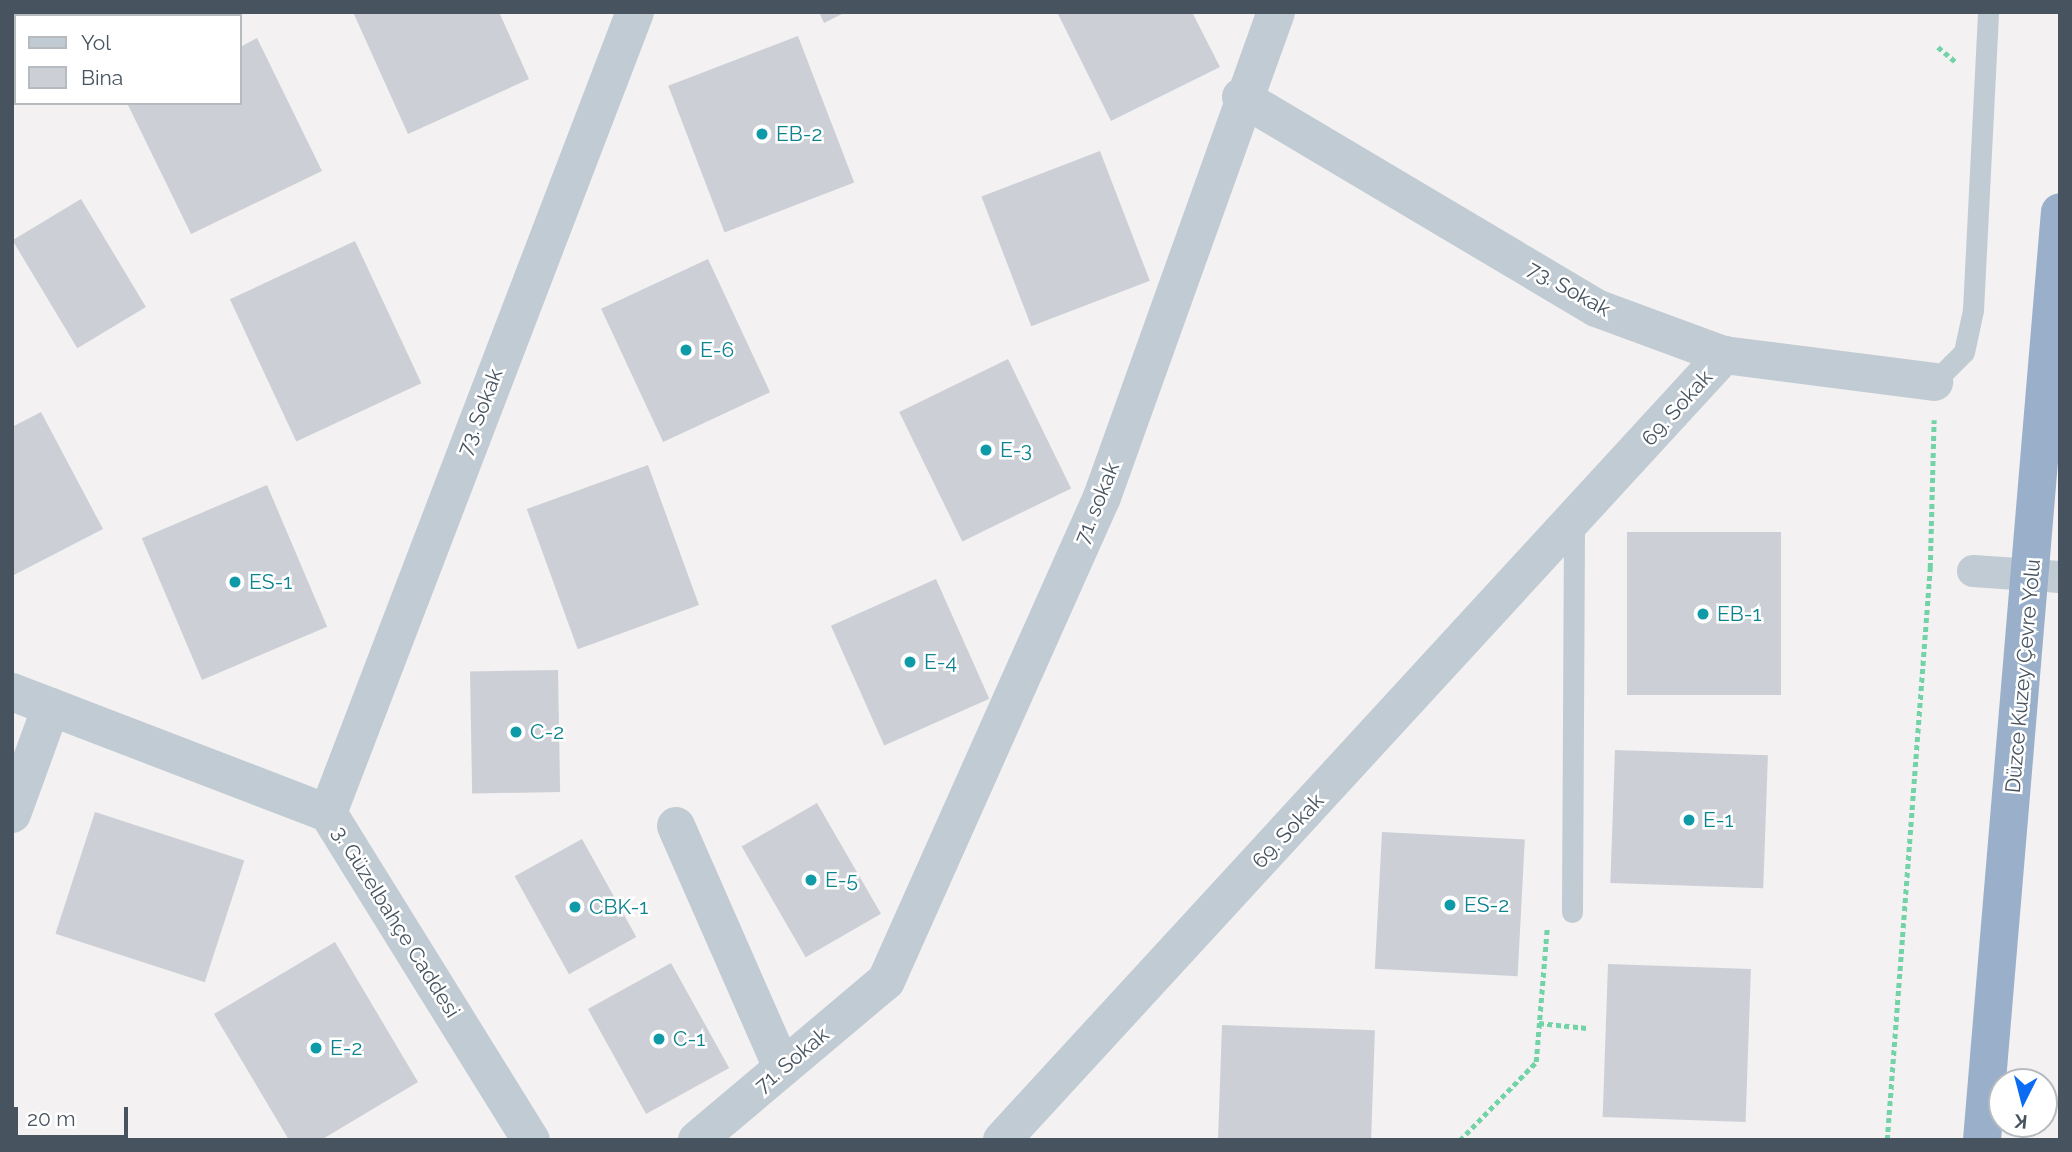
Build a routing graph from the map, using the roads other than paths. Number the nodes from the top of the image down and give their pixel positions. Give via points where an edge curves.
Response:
1 (635, 12) edge
2 (1276, 12) edge
3 (1988, 12) edge
4 (1241, 97) junction
5 (2060, 212) edge
6 (1724, 355) junction
7 (1934, 382) joint
8 (1574, 523) junction
9 (1973, 571) dead end
10 (2060, 577) edge
11 (12, 692) edge
12 (51, 706) junction
13 (328, 813) junction
14 (12, 814) edge
15 (676, 826) dead end
16 (1572, 912) road end
17 (886, 981) joint
18 (1984, 1063) junction
19 (782, 1068) junction
20 (531, 1140) edge
21 (697, 1140) edge
22 (1002, 1140) edge
23 (1954, 1140) edge
24 (1982, 1140) edge

1 - 13 street, 73. Sokak
2 - 4 street, 71. sokak
3 - 7 lane via 1973,310 1964,352
4 - 6 street, 73. Sokak via 1596,308
4 - 17 street, 71. sokak via 1102,497
5 - 18 highway, Düzce Kuzey Çevre Yolu via 2006,881
6 - 7 street, 73. Sokak
6 - 8 street, 69. Sokak
8 - 16 lane
8 - 22 street, 69. Sokak
9 - 10 street
11 - 12 street, 3. Güzelbahçe Caddesi
12 - 13 street, 3. Güzelbahçe Caddesi
12 - 14 street
13 - 20 street, 3. Güzelbahçe Caddesi
15 - 19 street
17 - 19 street, 71. Sokak
18 - 23 highway
18 - 24 highway, Düzce Kuzey Çevre Yolu
19 - 21 street, 71. Sokak

